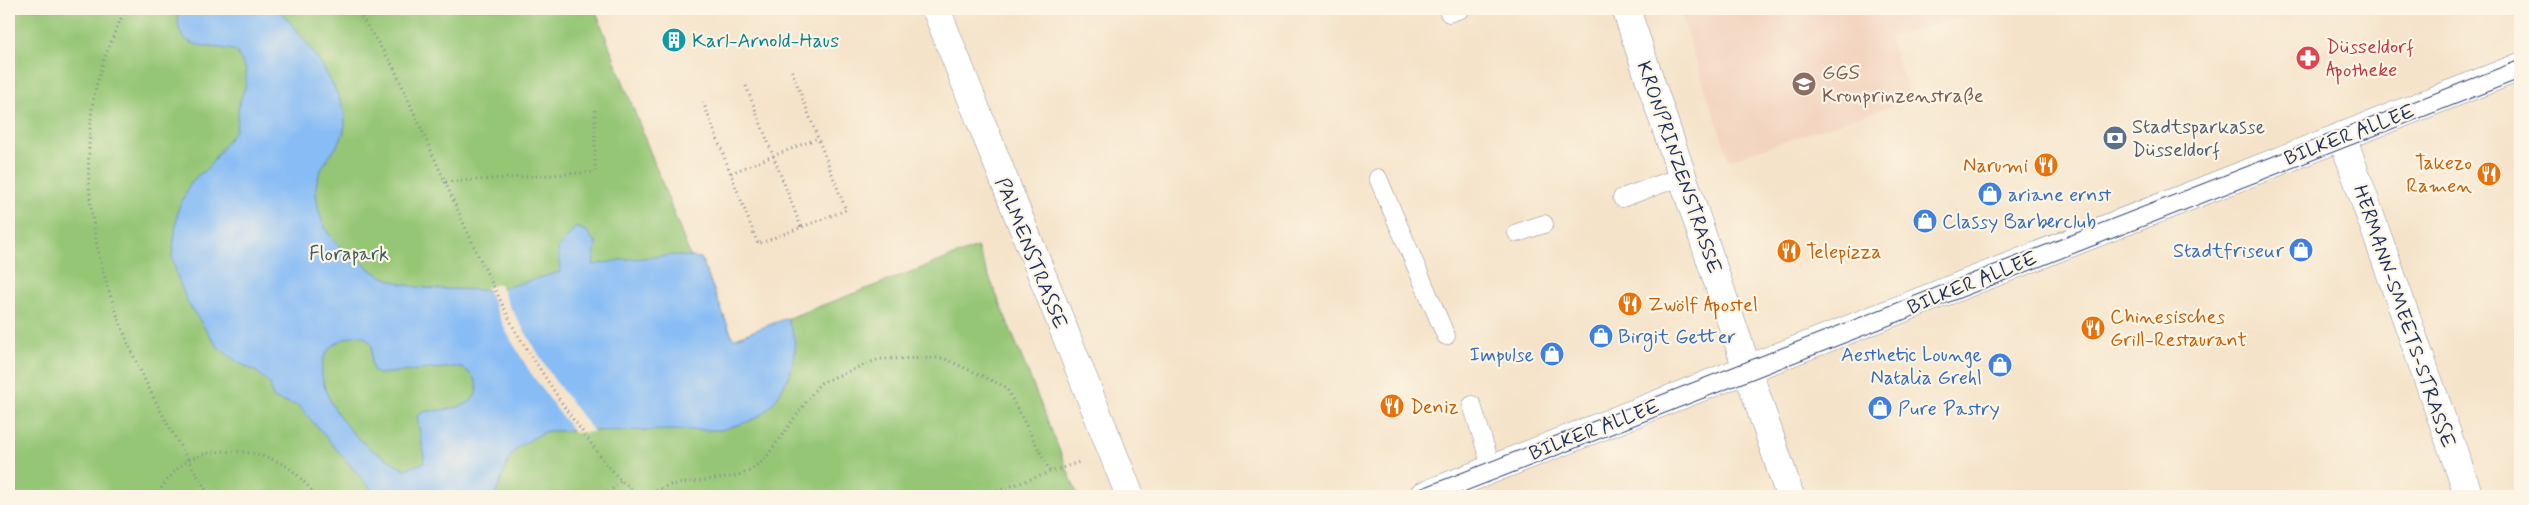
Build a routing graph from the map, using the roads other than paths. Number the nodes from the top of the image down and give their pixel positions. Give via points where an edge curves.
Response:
1 (936, 9) edge
2 (1626, 9) edge
3 (2520, 68) edge
4 (2342, 136) junction
5 (1683, 176) junction
6 (1378, 178) dead end
7 (1622, 198) dead end
8 (1544, 224) dead end
9 (1517, 233) dead end
10 (1446, 336) dead end
11 (1749, 370) junction
12 (1472, 405) dead end
13 (1492, 469) junction
14 (1130, 496) edge
15 (1423, 496) edge
16 (1790, 496) edge
17 (2469, 496) edge

1 - 14 street, PALMENSTRASSE
2 - 5 street, KRONPRINZENSTRASSE
3 - 4 street, BILKER ALLEE
4 - 11 street, BILKER ALLEE
4 - 17 street, HERMANN-SMEETS-STRASSE
5 - 7 lane
5 - 11 street, KRONPRINZENSTRASSE
6 - 10 lane
8 - 9 lane
11 - 13 street, BILKER ALLEE
11 - 16 street, KRONPRINZENSTRASSE
12 - 13 lane
13 - 15 street, BILKER ALLEE

